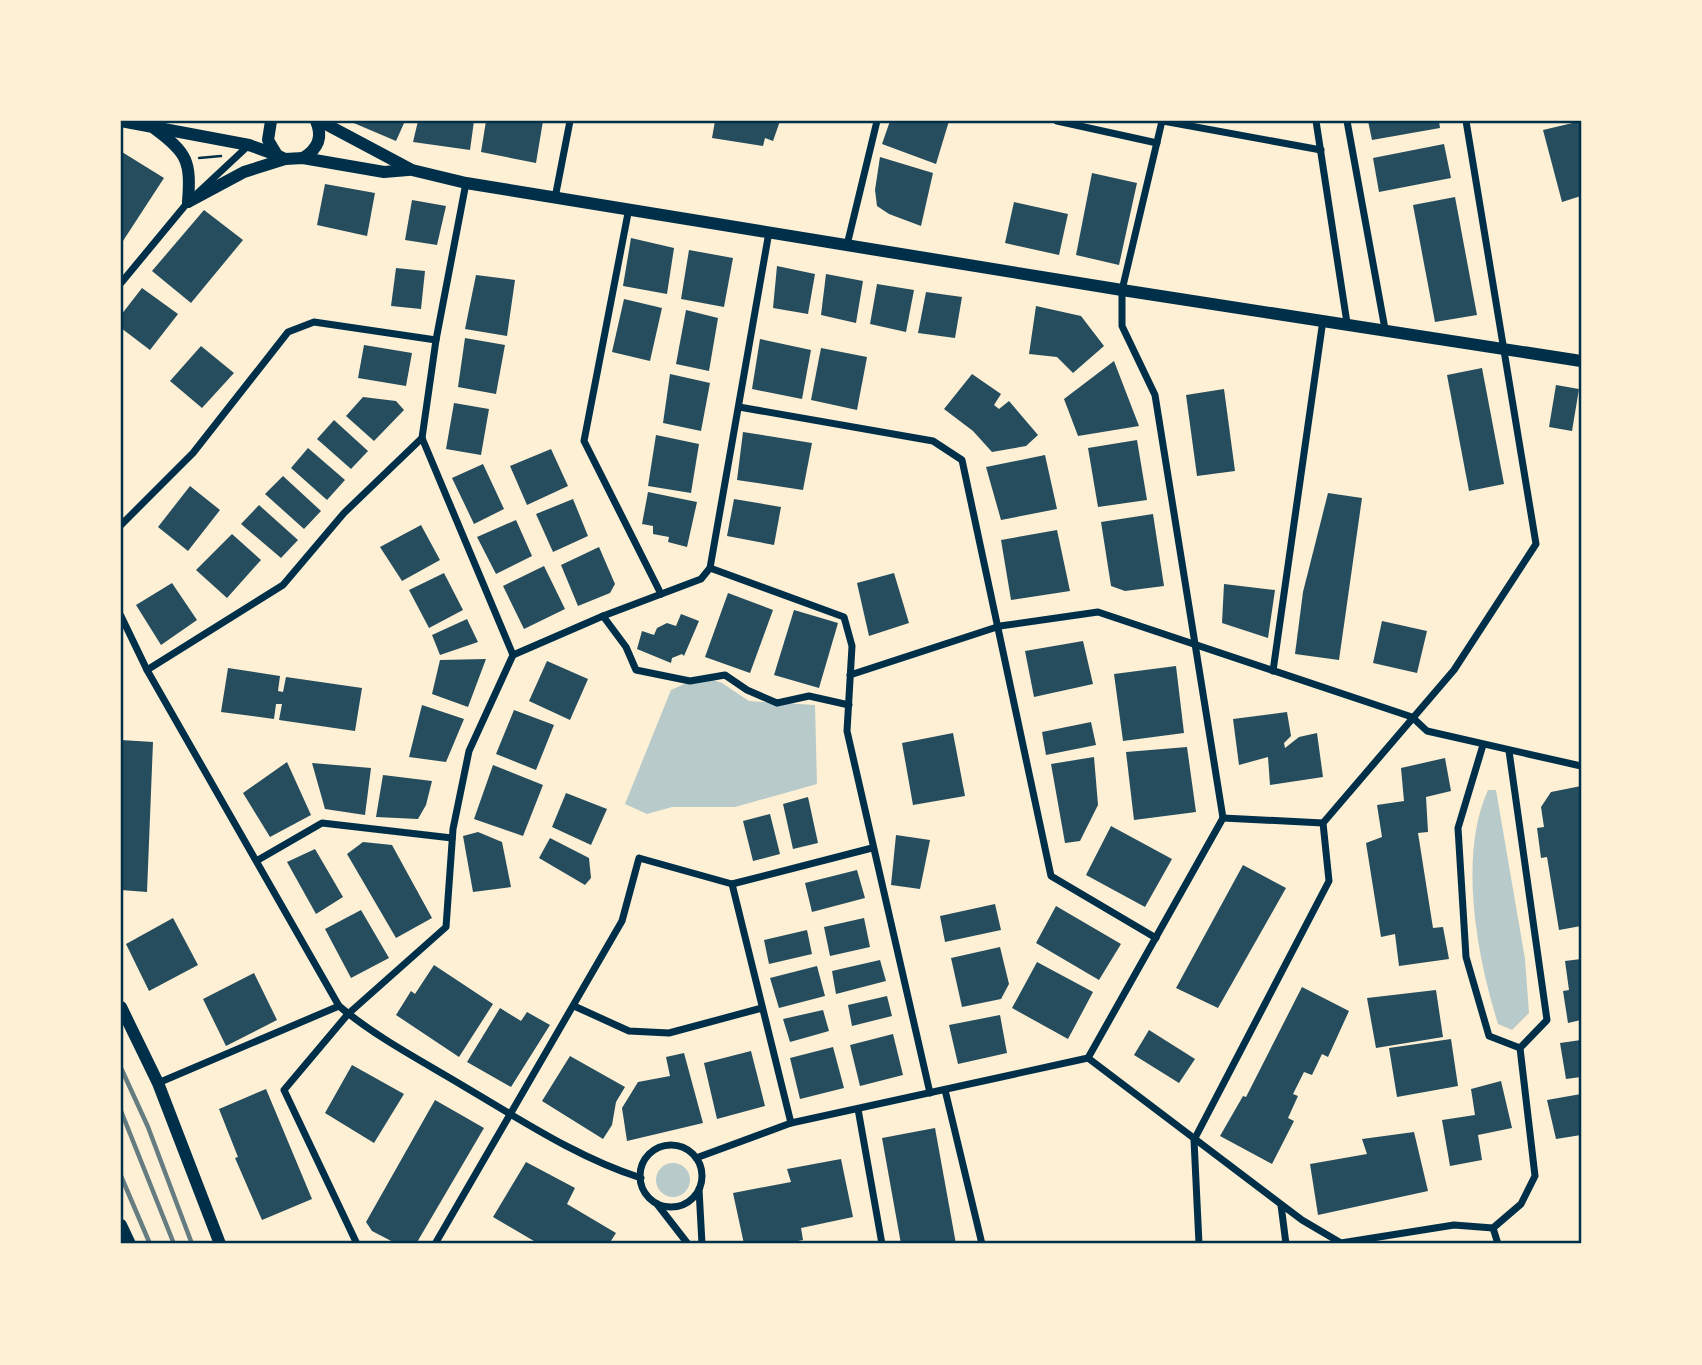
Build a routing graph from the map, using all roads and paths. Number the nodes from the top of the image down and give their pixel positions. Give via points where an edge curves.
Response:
1 (121, 121) edge
2 (271, 121) edge
3 (318, 121) edge
4 (570, 121) edge
5 (877, 121) edge
6 (1057, 121) edge
7 (1163, 121) edge
8 (1316, 121) edge
9 (1347, 121) edge
10 (1466, 121) edge
11 (152, 127) junction
12 (1157, 143) junction
13 (248, 145) junction
14 (1321, 150) junction
15 (226, 156) dead end
16 (281, 157) junction
17 (303, 158) junction
18 (196, 159) dead end
19 (412, 170) junction
20 (466, 183) junction
21 (555, 198) junction
22 (188, 202) junction
23 (629, 207) junction
24 (769, 232) junction
25 (848, 245) junction
26 (121, 283) edge
27 (1122, 290) junction
28 (1323, 320) junction
29 (1347, 323) junction
30 (1385, 328) junction
31 (436, 340) junction
32 (1501, 347) junction
33 (1581, 361) edge
34 (739, 407) junction
35 (422, 438) junction
36 (121, 525) edge
37 (710, 568) junction
38 (661, 594) junction
39 (121, 616) edge
40 (603, 616) junction
41 (1000, 626) junction
42 (1197, 645) junction
43 (513, 655) junction
44 (147, 670) junction
45 (1273, 671) junction
46 (850, 675) junction
47 (849, 705) junction
48 (1412, 717) junction
49 (1483, 745) junction
50 (1509, 751) junction
51 (1581, 765) edge
52 (1223, 818) junction
53 (1323, 823) junction
54 (452, 838) junction
55 (872, 848) junction
56 (258, 860) junction
57 (732, 884) junction
58 (1156, 938) junction
59 (339, 1006) junction
60 (574, 1006) junction
61 (121, 1007) edge
62 (762, 1008) junction
63 (348, 1014) junction
64 (1520, 1048) junction
65 (1088, 1058) junction
66 (158, 1083) junction
67 (945, 1090) junction
68 (930, 1093) junction
69 (858, 1109) junction
70 (512, 1115) junction
71 (791, 1123) junction
72 (1194, 1140) junction
73 (696, 1158) junction
74 (640, 1178) junction
75 (699, 1188) junction
76 (657, 1204) junction
77 (1281, 1205) junction
78 (121, 1225) edge
79 (1493, 1228) junction
80 (130, 1244) edge
81 (220, 1244) edge
82 (357, 1244) edge
83 (435, 1244) edge
84 (688, 1244) edge
85 (702, 1244) edge
86 (882, 1244) edge
87 (982, 1244) edge
88 (1199, 1244) edge
89 (1286, 1244) edge
90 (1497, 1244) edge

1 - 11 street
2 - 16 street via 268,140
3 - 17 street via 316,148
3 - 19 street
4 - 21 street
5 - 25 street
6 - 12 street
7 - 12 street
7 - 14 street
8 - 14 street
9 - 30 street
10 - 32 street
11 - 13 street
11 - 22 street via 186,156
12 - 27 street
13 - 16 street
13 - 22 street
14 - 29 street
15 - 18 path
16 - 17 street
16 - 22 street
17 - 19 street via 384,172
19 - 20 street
20 - 21 street
20 - 31 street
21 - 23 street
22 - 26 street
23 - 24 street
23 - 38 street via 584,441
24 - 25 street
24 - 34 street
25 - 27 street
27 - 28 street
27 - 42 street via 1122,326 1155,395
28 - 29 street
28 - 45 street
29 - 30 street
30 - 32 street
31 - 35 street
31 - 36 street via 314,322 288,331 193,453
32 - 33 street
32 - 48 street via 1536,544 1454,670
34 - 37 street
34 - 41 street via 933,441 962,460
35 - 43 street
35 - 44 street via 344,513 283,585
37 - 38 street via 701,579
37 - 46 street via 844,617 852,646
38 - 40 street
39 - 44 street
40 - 43 street
40 - 47 street via 636,670 690,681 725,675 777,703 809,696
41 - 42 street via 1098,612
41 - 46 street
41 - 58 street via 1051,876
42 - 45 street
42 - 52 street
43 - 54 street via 470,751
44 - 56 street
45 - 48 street
46 - 47 street
47 - 55 street via 847,731
48 - 49 street via 1427,731
48 - 53 street
49 - 50 street
49 - 64 street via 1458,828 1466,957 1489,1036
50 - 51 street
50 - 64 street via 1547,1020
52 - 53 street
52 - 58 street
53 - 72 street via 1329,881
54 - 56 street via 322,823
54 - 63 street via 446,927
55 - 57 street
55 - 68 street
56 - 59 street
57 - 60 street via 639,858 622,921
57 - 62 street
58 - 65 street
59 - 63 street
59 - 66 street
60 - 62 street via 629,1031 669,1033
60 - 70 street
61 - 66 street
62 - 71 street
63 - 70 street
63 - 82 street via 284,1090
64 - 79 street via 1535,1176 1521,1204
65 - 67 street
65 - 72 street
66 - 81 street
67 - 68 street
67 - 87 street
68 - 69 street
69 - 71 street
69 - 86 street
70 - 74 street via 610,1168
70 - 83 street
71 - 73 street
72 - 77 street
72 - 88 street
73 - 74 street via 679,1146 658,1148 644,1162
73 - 75 street via 701,1168
74 - 76 street via 643,1190
75 - 76 street via 685,1204
75 - 85 street
76 - 84 street
77 - 79 street via 1341,1243 1454,1225
77 - 89 street
78 - 80 street
79 - 90 street

